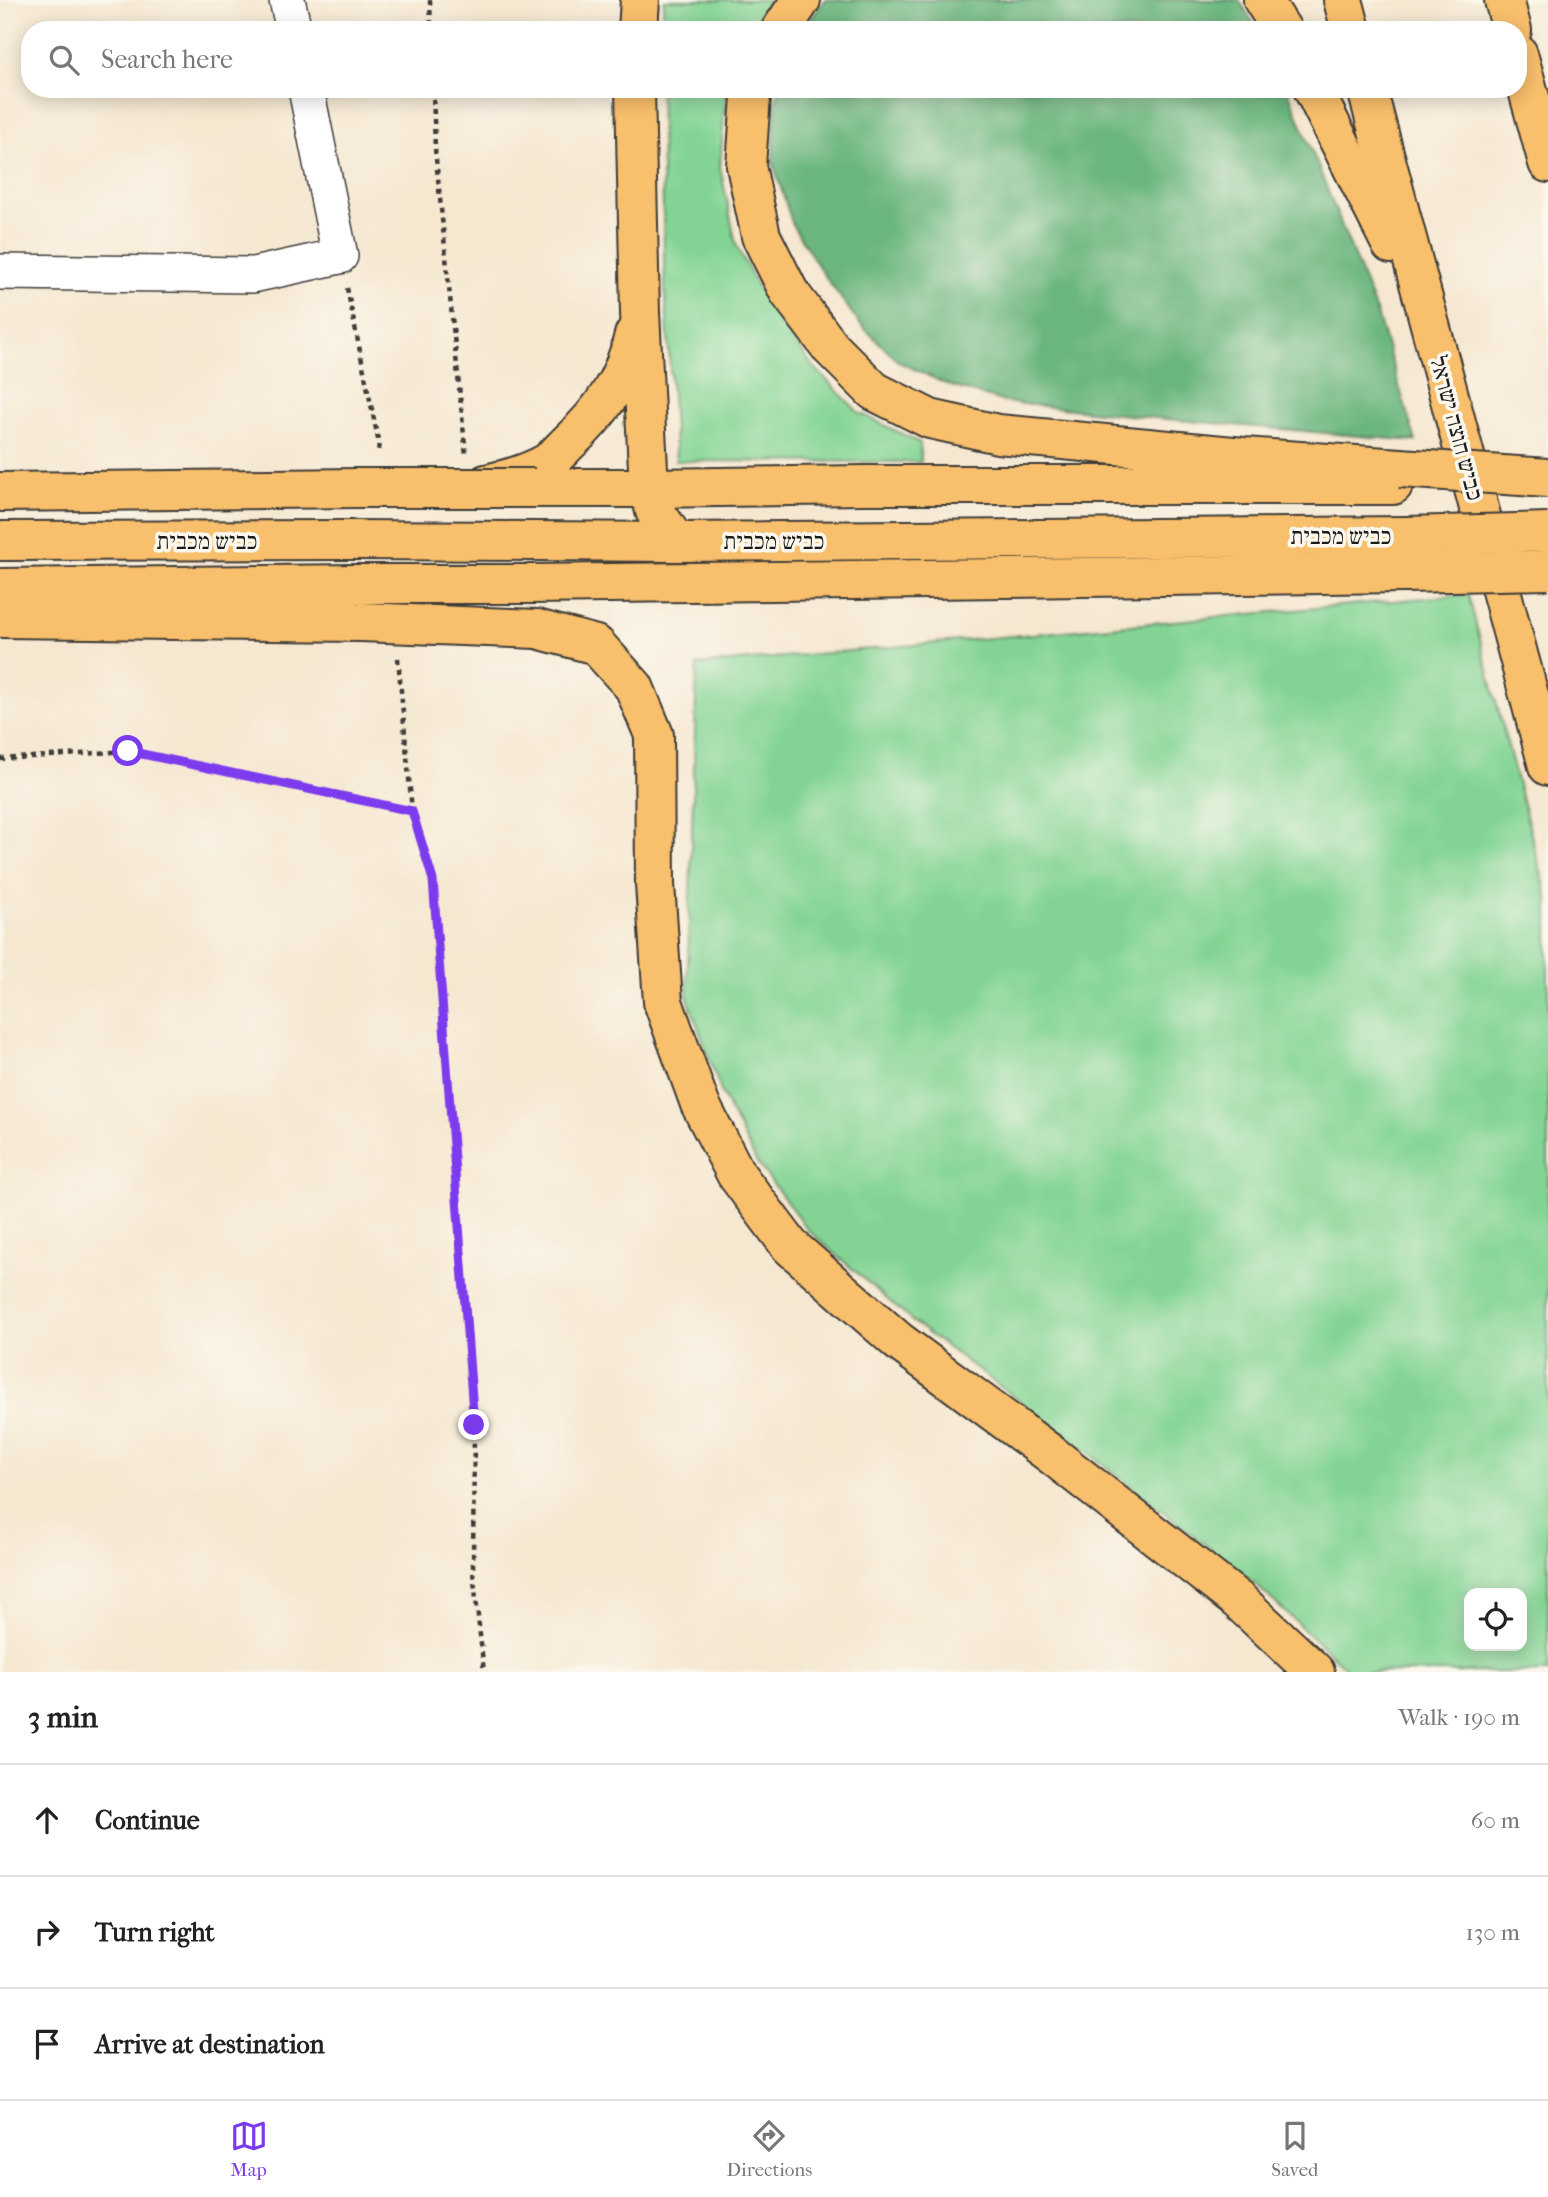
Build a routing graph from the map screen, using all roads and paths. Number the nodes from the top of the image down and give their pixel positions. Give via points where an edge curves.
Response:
1 (288, 0) edge
2 (430, 0) edge
3 (640, 0) edge
4 (801, 0) edge
5 (1263, 0) edge
6 (1343, 0) edge
7 (1504, 0) edge
8 (292, 21) edge
9 (431, 21) edge
10 (639, 21) edge
11 (787, 21) edge
12 (1276, 21) edge
13 (1349, 21) edge
14 (1510, 21) edge
15 (1527, 87) edge
16 (308, 98) edge
17 (433, 98) edge
18 (635, 98) edge
19 (751, 98) edge
20 (1318, 98) edge
21 (1369, 98) edge
22 (1548, 163) edge
23 (0, 272) edge
24 (640, 313) junction
25 (1426, 314) junction
26 (469, 475) junction
27 (1396, 476) junction
28 (1548, 478) edge
29 (1548, 484) edge
30 (649, 488) junction
31 (0, 492) edge
32 (1548, 532) edge
33 (0, 541) edge
34 (676, 542) junction
35 (1405, 554) junction
36 (1548, 570) edge
37 (0, 588) edge
38 (0, 618) edge
39 (0, 759) edge
40 (1548, 766) edge
41 (484, 1672) edge
42 (1315, 1672) edge

1 - 8 street
2 - 9 path
3 - 10 main road
4 - 11 main road
5 - 12 main road
6 - 13 main road
7 - 14 main road
15 - 22 main road
16 - 23 street via 340,256 253,275
17 - 26 path
18 - 24 main road
19 - 27 main road via 746,166 761,236 789,292 831,348 874,391 930,419 998,434
20 - 25 main road
21 - 25 main road, כביש חוצה ישראל
24 - 26 main road, bridge via 628,361 609,398 549,462 518,477
24 - 30 main road
25 - 40 main road, כביש חוצה ישראל
26 - 30 main road, bridge via 535,488
26 - 31 main road, bridge via 358,488
27 - 28 main road, bridge
27 - 29 main road
27 - 30 main road
30 - 34 main road via 655,511
32 - 35 main road, כביש מכבית, bridge
33 - 34 main road, כביש מכבית, bridge
34 - 35 main road, כביש מכבית
35 - 36 main road, bridge
35 - 37 main road, bridge via 530,584
38 - 42 main road, bridge via 537,629 596,645 634,687 654,734 654,884 663,1002 700,1104 736,1174 790,1246 898,1341 1239,1601
39 - 41 path via 128,751 412,811 433,880 474,1425 473,1571

